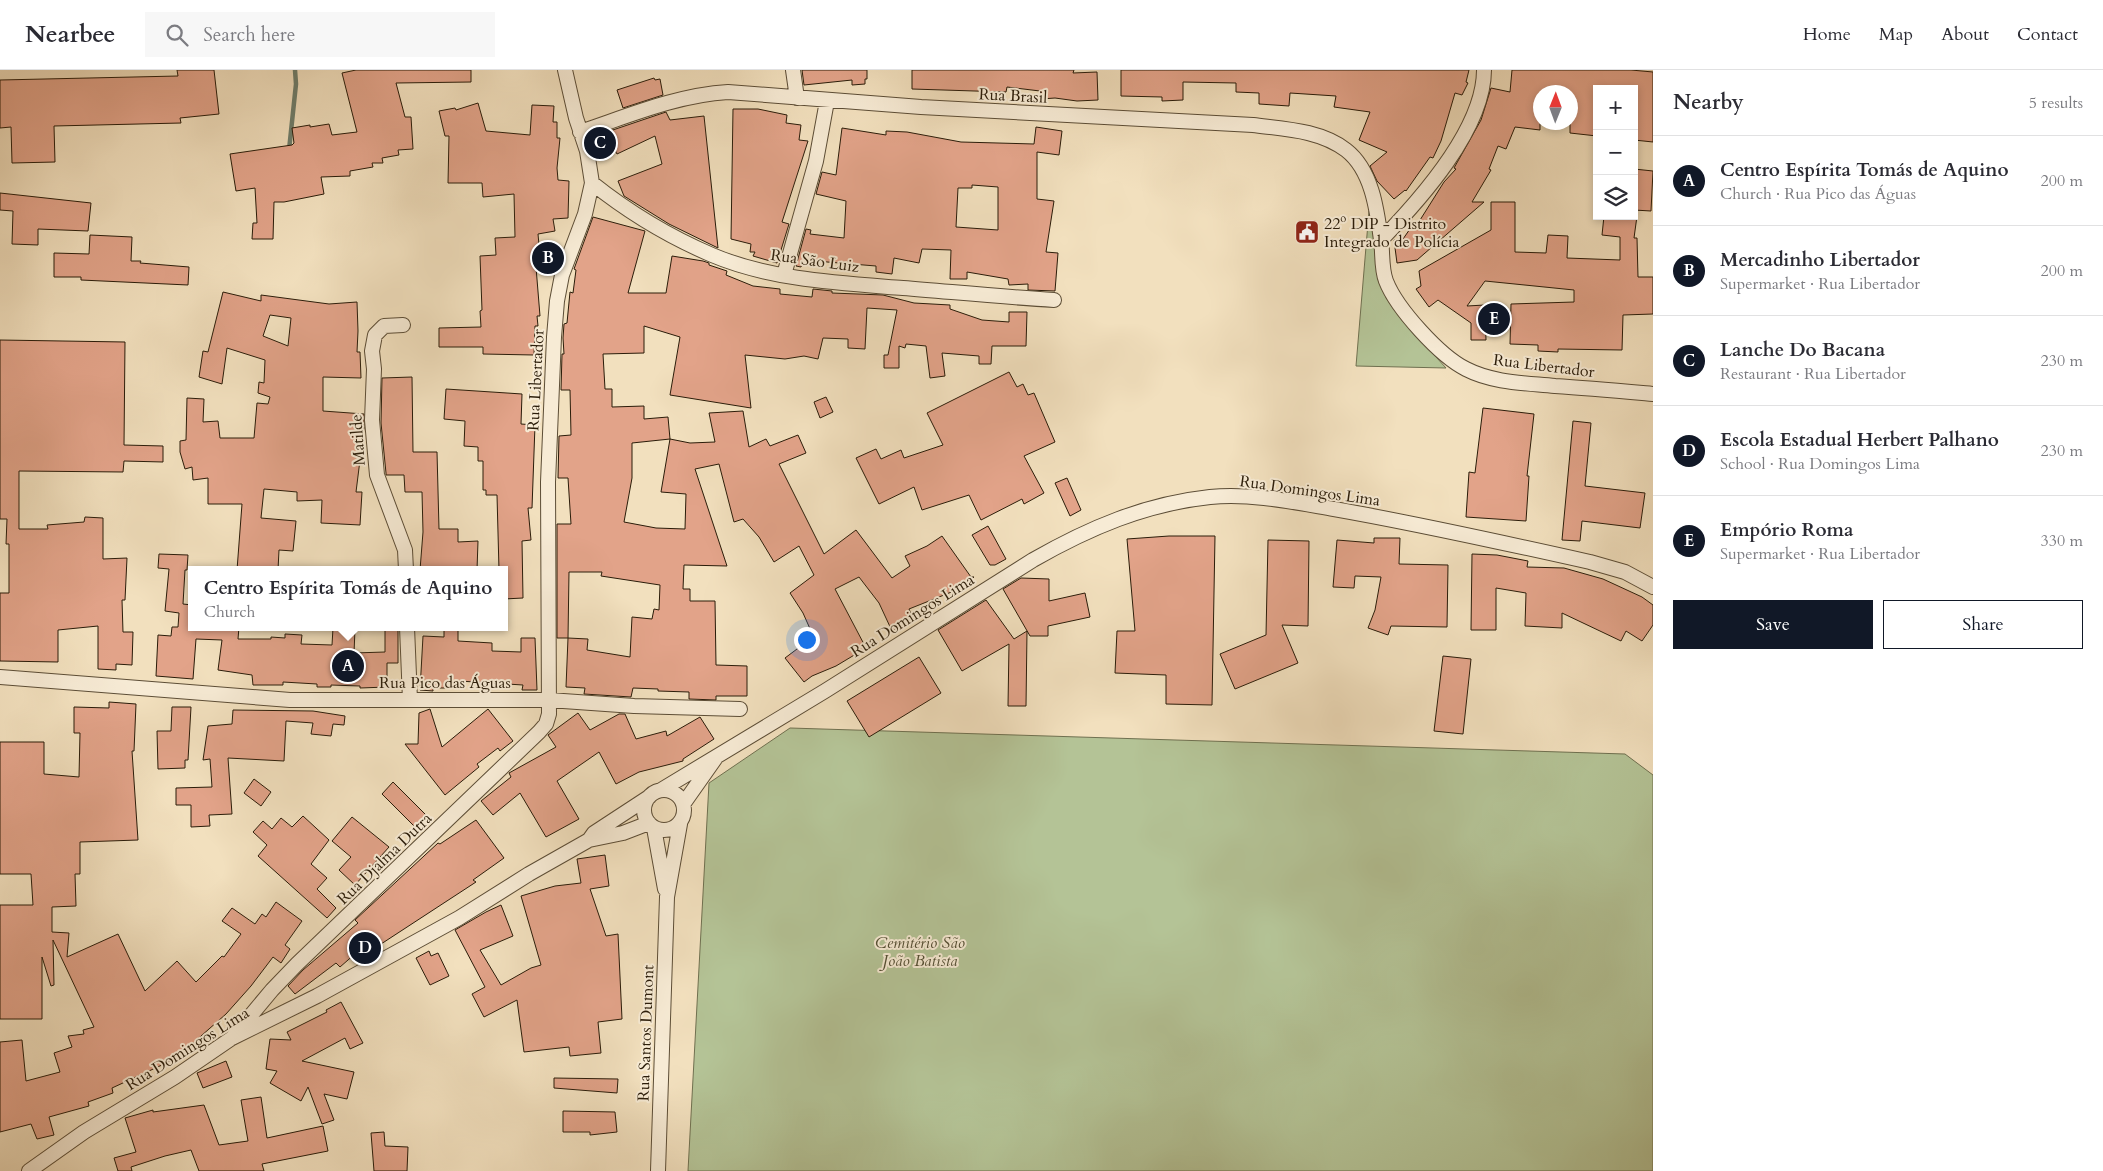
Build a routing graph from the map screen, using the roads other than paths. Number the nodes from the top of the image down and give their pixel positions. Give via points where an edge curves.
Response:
1 (565, 70) edge
2 (793, 70) edge
3 (1484, 70) edge
4 (797, 98) junction
5 (827, 101) junction
6 (580, 132) junction
7 (592, 183) junction
8 (1381, 240) junction
9 (784, 275) junction
10 (1054, 300) dead end
11 (403, 325) dead end
12 (1653, 394) edge
13 (406, 566) edge
14 (1653, 587) edge
15 (408, 631) edge
16 (0, 677) edge
17 (410, 700) junction
18 (549, 700) junction
19 (740, 709) dead end
20 (720, 753) junction
21 (661, 790) junction
22 (648, 797) junction
23 (684, 803) junction
24 (680, 824) junction
25 (651, 826) junction
26 (589, 840) junction
27 (667, 897) junction
28 (232, 1038) junction
29 (38, 1166) edge
30 (29, 1171) edge
31 (658, 1171) edge

1 - 6 street, Rua Libertador
2 - 4 street
3 - 8 street via 1470,123 1417,204
4 - 5 street, Rua Brasil
4 - 6 street, Rua Brasil via 706,93
5 - 8 street, Rua Brasil via 1179,119 1253,124 1306,132 1347,151 1361,167 1371,189
5 - 9 street via 816,161
6 - 7 street, Rua Libertador
7 - 9 street, Rua São Luiz via 679,239 713,256
7 - 18 street, Rua Libertador via 585,214 562,275 554,337 548,491
8 - 12 street, Rua Libertador via 1386,280 1402,310 1445,354 1466,369 1517,382
9 - 10 street, Rua São Luiz
11 - 13 street, Matilde via 384,326 375,334 372,420 378,475 406,550
14 - 20 street, Rua Domingos Lima via 1625,572 1590,562 1281,500 1234,496 1170,503 1106,522 1070,539
15 - 17 street
16 - 17 street, Rua Pico das Águas via 290,700
17 - 18 street, Rua Pico das Águas
18 - 19 street, Rua Pico das Águas
18 - 28 street, Rua Djalma Dutra via 546,724 539,732 297,964
20 - 21 street, Rua Domingos Lima
20 - 23 street, Rua Domingos Lima
21 - 22 street
21 - 23 street via 675,792
22 - 25 street via 644,810
22 - 26 street, Rua Domingos Lima via 594,833
23 - 24 street via 684,817
24 - 25 street via 668,830
24 - 27 street, Rua Santos Dumont
25 - 26 street, Rua Domingos Lima
25 - 27 street, Rua Santos Dumont
26 - 28 street, Rua Domingos Lima via 458,918 317,996
27 - 31 street, Rua Santos Dumont
28 - 29 street, Rua Domingos Lima via 84,1132
29 - 30 street, Rua Domingos Lima

